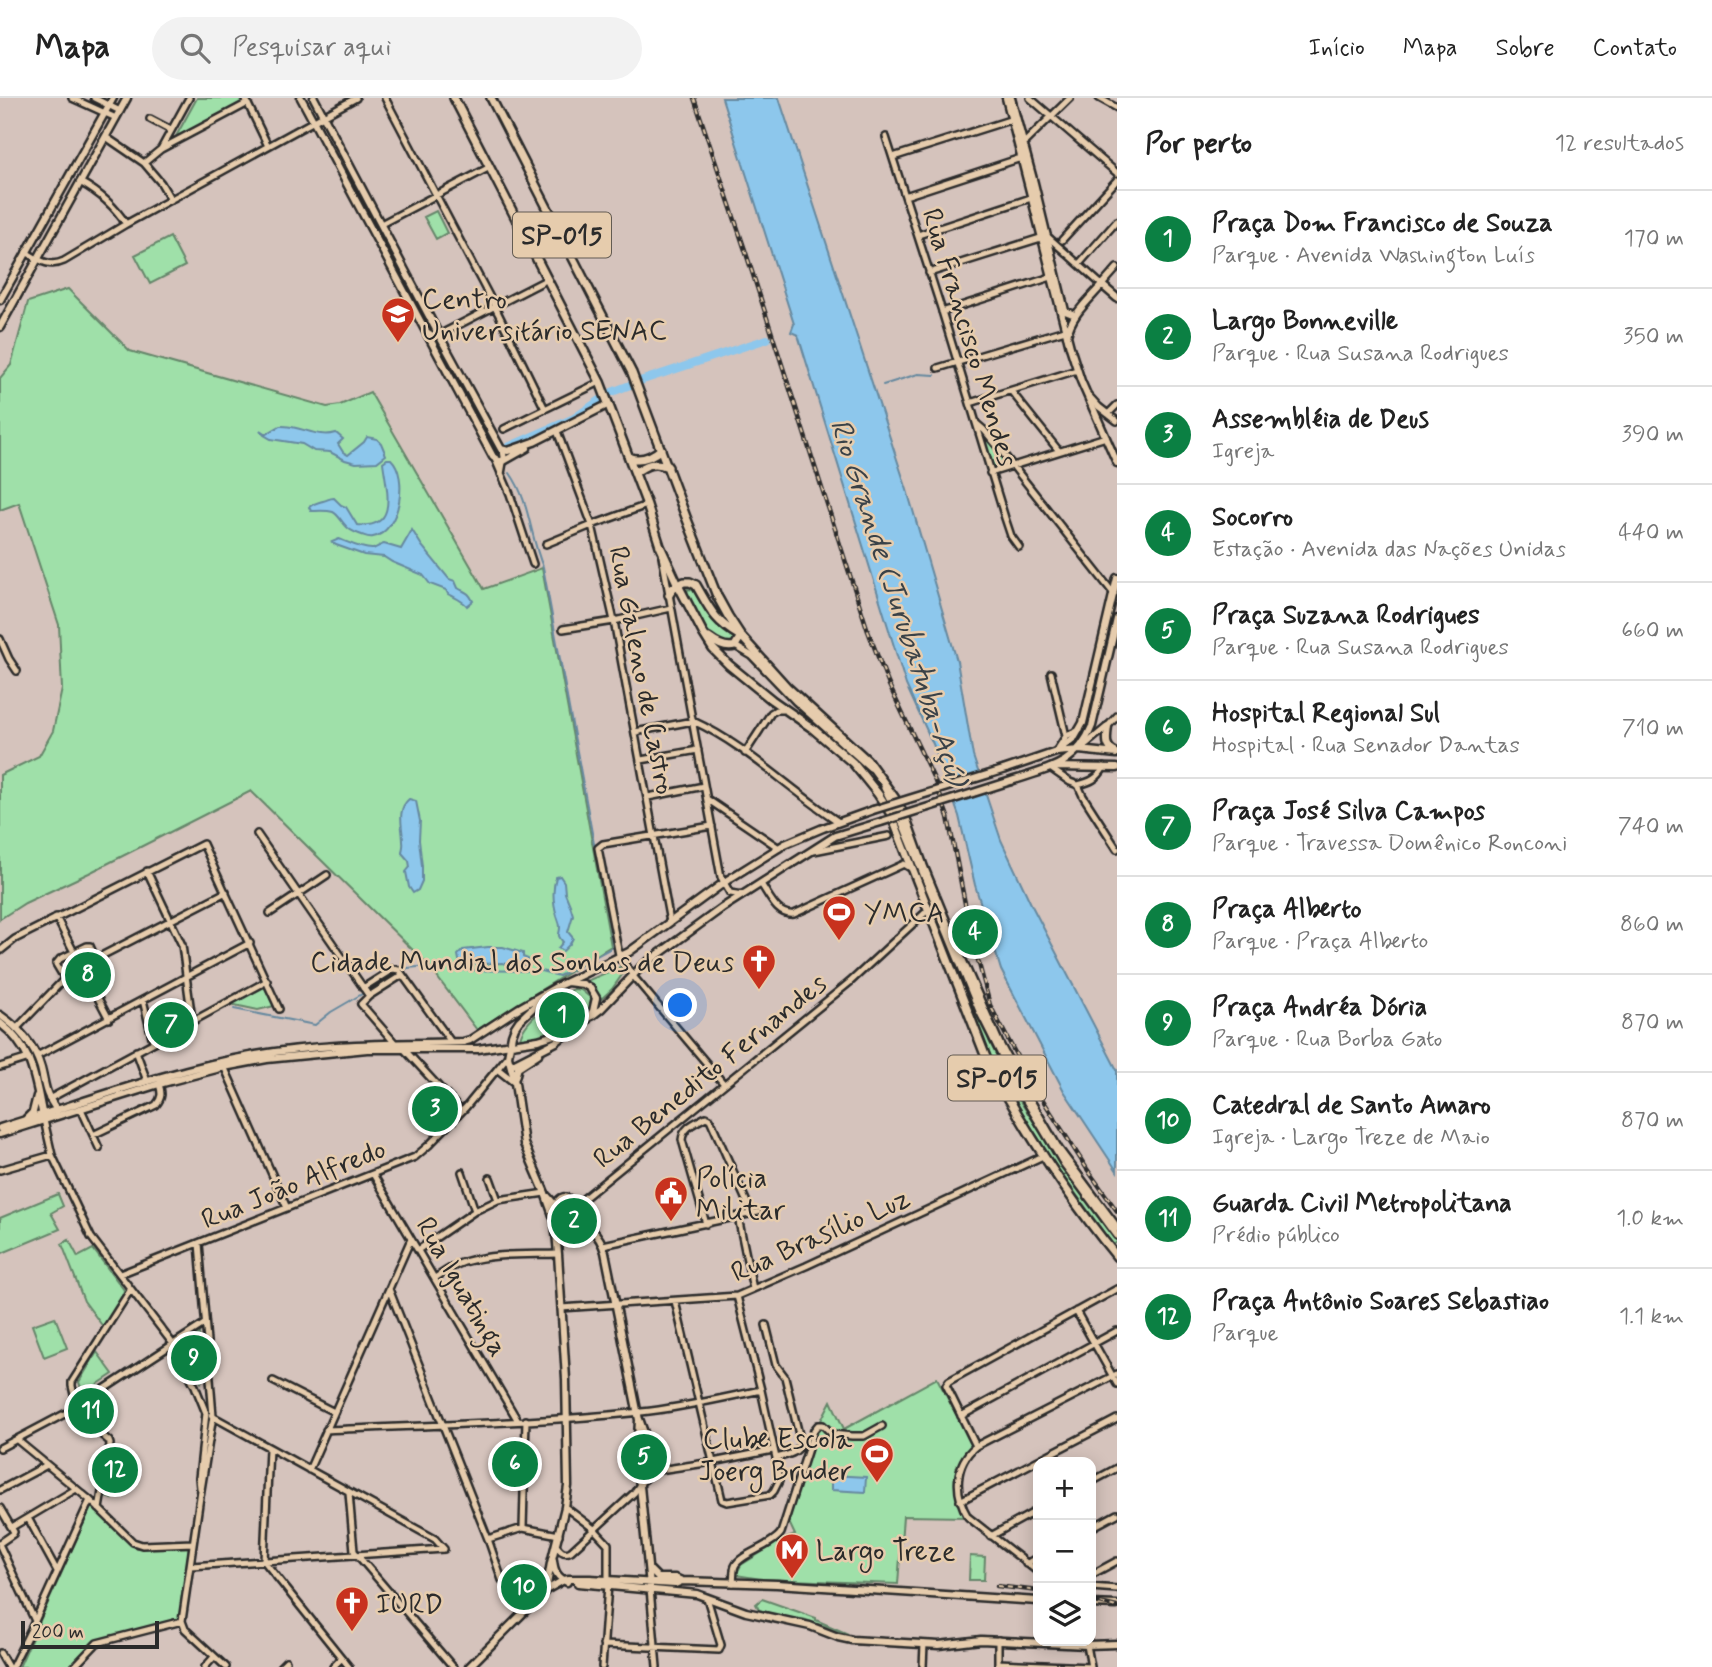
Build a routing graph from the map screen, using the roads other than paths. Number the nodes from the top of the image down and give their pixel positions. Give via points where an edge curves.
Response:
1 (72, 98) edge
2 (93, 98) edge
3 (127, 98) edge
4 (188, 98) edge
5 (302, 98) edge
6 (314, 98) edge
7 (356, 98) edge
8 (385, 98) edge
9 (454, 98) edge
10 (491, 98) edge
11 (1008, 98) edge
12 (1030, 98) edge
13 (1070, 98) edge
14 (1099, 98) edge
15 (246, 100) edge
16 (111, 101) edge
17 (86, 104) junction
18 (1117, 108) edge
19 (105, 113) junction
20 (118, 115) junction
21 (324, 116) junction
22 (1051, 116) junction
23 (1014, 118) junction
24 (150, 119) dead end
25 (314, 121) junction
26 (171, 130) junction
27 (886, 136) dead end
28 (106, 137) junction
29 (1023, 144) junction
30 (268, 146) junction
31 (161, 149) junction
32 (330, 151) junction
33 (345, 157) junction
34 (893, 157) junction
35 (1021, 158) junction
36 (145, 163) junction
37 (490, 167) junction
38 (1117, 173) edge
39 (1117, 180) edge
40 (80, 182) junction
41 (435, 196) junction
42 (905, 196) junction
43 (1034, 197) junction
44 (171, 200) junction
45 (1117, 221) edge
46 (555, 222) junction
47 (381, 224) junction
48 (126, 225) junction
49 (918, 235) junction
50 (526, 236) junction
51 (1044, 237) junction
52 (564, 240) junction
53 (1062, 240) dead end
54 (26, 252) junction
55 (535, 255) junction
56 (38, 259) junction
57 (1079, 264) junction
58 (1117, 268) edge
59 (929, 273) junction
60 (1051, 277) junction
61 (548, 279) junction
62 (1102, 285) junction
63 (1117, 298) edge
64 (0, 300) edge
65 (494, 306) junction
66 (942, 312) junction
67 (1075, 315) junction
68 (0, 327) edge
69 (1065, 330) junction
70 (425, 331) junction
71 (439, 335) junction
72 (1067, 338) junction
73 (958, 362) junction
74 (938, 369) dead end
75 (1077, 370) junction
76 (601, 385) junction
77 (1011, 391) junction
78 (1087, 394) junction
79 (608, 401) junction
80 (970, 403) junction
81 (1117, 405) edge
82 (545, 409) junction
83 (1108, 414) junction
84 (1117, 421) edge
85 (976, 424) junction
86 (504, 429) dead end
87 (557, 431) junction
88 (1106, 437) junction
89 (534, 442) junction
90 (502, 449) junction
91 (661, 449) junction
92 (1059, 451) junction
93 (494, 458) junction
94 (630, 458) junction
95 (504, 461) junction
96 (1117, 463) edge
97 (1012, 466) junction
98 (668, 468) junction
99 (635, 472) junction
100 (990, 473) junction
101 (501, 474) junction
102 (648, 505) junction
103 (592, 525) junction
104 (546, 544) dead end
105 (660, 546) junction
106 (1019, 547) dead end
107 (533, 564) dead end
108 (1117, 578) edge
109 (678, 585) junction
110 (1114, 594) junction
111 (669, 595) junction
112 (671, 608) junction
113 (1117, 619) edge
114 (614, 621) junction
115 (564, 629) dead end
116 (703, 633) junction
117 (741, 636) junction
118 (0, 639) edge
119 (735, 646) junction
120 (9, 659) junction
121 (0, 665) edge
122 (17, 671) dead end
123 (1051, 673) dead end
124 (787, 710) junction
125 (1117, 716) edge
126 (693, 721) junction
127 (1108, 726) junction
128 (1080, 730) junction
129 (635, 732) junction
130 (1066, 736) junction
131 (698, 750) junction
132 (1079, 750) junction
133 (1056, 752) junction
134 (745, 753) junction
135 (1117, 753) edge
136 (641, 760) junction
137 (1104, 767) junction
138 (1050, 768) junction
139 (1117, 768) edge
140 (1078, 785) junction
141 (704, 786) junction
142 (648, 797) junction
143 (707, 799) junction
144 (839, 822) junction
145 (712, 826) junction
146 (257, 834) dead end
147 (654, 836) junction
148 (835, 836) junction
149 (889, 836) dead end
150 (842, 846) junction
151 (779, 848) junction
152 (1117, 849) edge
153 (810, 851) junction
154 (913, 870) junction
155 (147, 871) junction
156 (327, 875) dead end
157 (723, 883) junction
158 (761, 884) junction
159 (226, 892) junction
160 (298, 894) junction
161 (743, 895) junction
162 (928, 910) junction
163 (270, 913) dead end
164 (56, 917) junction
165 (171, 921) junction
166 (670, 922) junction
167 (250, 943) junction
168 (0, 951) edge
169 (74, 952) junction
170 (619, 957) junction
171 (96, 959) junction
172 (401, 973) junction
173 (187, 976) junction
174 (633, 976) junction
175 (64, 978) junction
176 (89, 981) junction
177 (267, 981) junction
178 (566, 982) junction
179 (554, 988) junction
180 (365, 992) junction
181 (143, 1000) junction
182 (190, 1008) junction
183 (279, 1009) dead end
184 (0, 1014) edge
185 (109, 1019) junction
186 (192, 1020) junction
187 (587, 1020) junction
188 (0, 1023) edge
189 (17, 1028) junction
190 (151, 1029) junction
191 (153, 1041) junction
192 (394, 1042) junction
193 (451, 1042) junction
194 (556, 1042) junction
195 (510, 1044) junction
196 (403, 1048) junction
197 (478, 1049) junction
198 (135, 1051) junction
199 (509, 1056) junction
200 (33, 1057) junction
201 (223, 1064) junction
202 (511, 1065) junction
203 (0, 1067) edge
204 (497, 1073) junction
205 (147, 1081) junction
206 (515, 1083) junction
207 (159, 1084) junction
208 (724, 1084) junction
209 (38, 1090) junction
210 (49, 1098) junction
211 (81, 1109) junction
212 (57, 1110) junction
213 (461, 1111) junction
214 (43, 1118) junction
215 (24, 1121) junction
216 (0, 1131) edge
217 (93, 1135) junction
218 (99, 1148) dead end
219 (52, 1155) junction
220 (1043, 1156) junction
221 (0, 1170) edge
222 (462, 1172) dead end
223 (373, 1174) junction
224 (490, 1178) dead end
225 (545, 1193) junction
226 (498, 1200) junction
227 (577, 1204) junction
228 (555, 1205) junction
229 (287, 1208) junction
230 (475, 1211) junction
231 (738, 1217) junction
232 (555, 1222) junction
233 (706, 1224) junction
234 (1117, 1228) edge
235 (595, 1231) junction
236 (556, 1233) junction
237 (1117, 1236) edge
238 (411, 1239) junction
239 (199, 1242) junction
240 (603, 1245) junction
241 (418, 1250) junction
242 (558, 1254) junction
243 (1117, 1257) edge
244 (120, 1274) junction
245 (435, 1278) junction
246 (131, 1289) junction
247 (389, 1289) junction
248 (753, 1289) junction
249 (1117, 1289) edge
250 (737, 1296) junction
251 (675, 1301) junction
252 (616, 1304) junction
253 (561, 1308) junction
254 (1076, 1311) junction
255 (204, 1324) junction
256 (766, 1325) dead end
257 (1117, 1331) edge
258 (173, 1344) junction
259 (1094, 1344) junction
260 (1115, 1375) edge
261 (209, 1377) junction
262 (273, 1381) dead end
263 (1117, 1384) edge
264 (195, 1386) junction
265 (761, 1390) junction
266 (699, 1403) junction
267 (75, 1408) junction
268 (334, 1412) junction
269 (206, 1413) junction
270 (213, 1416) junction
271 (639, 1416) junction
272 (961, 1416) junction
273 (567, 1418) junction
274 (1117, 1419) edge
275 (526, 1420) junction
276 (517, 1421) junction
277 (443, 1424) junction
278 (882, 1426) dead end
279 (326, 1430) junction
280 (17, 1440) junction
281 (976, 1446) junction
282 (0, 1448) edge
283 (269, 1448) junction
284 (773, 1450) junction
285 (776, 1458) junction
286 (713, 1462) junction
287 (47, 1465) junction
288 (1117, 1468) edge
289 (309, 1470) junction
290 (1096, 1479) edge
291 (642, 1483) junction
292 (76, 1489) junction
293 (0, 1490) edge
294 (201, 1490) junction
295 (349, 1493) junction
296 (90, 1500) junction
297 (960, 1501) junction
298 (565, 1507) junction
299 (0, 1508) edge
300 (99, 1509) junction
301 (1033, 1513) edge
302 (1117, 1514) edge
303 (28, 1518) junction
304 (1096, 1525) edge
305 (12, 1527) junction
306 (523, 1528) junction
307 (594, 1529) junction
308 (559, 1535) junction
309 (991, 1536) junction
310 (488, 1539) junction
311 (193, 1543) junction
312 (0, 1544) edge
313 (556, 1545) junction
314 (358, 1556) junction
315 (553, 1557) junction
316 (1033, 1560) edge
317 (264, 1561) junction
318 (1117, 1561) edge
319 (1026, 1564) junction
320 (191, 1566) junction
321 (648, 1568) junction
322 (1033, 1569) edge
323 (57, 1571) junction
324 (1096, 1572) edge
325 (502, 1580) dead end
326 (564, 1580) junction
327 (682, 1581) junction
328 (608, 1583) junction
329 (733, 1583) junction
330 (650, 1586) junction
331 (1096, 1587) edge
332 (1117, 1589) edge
333 (546, 1590) junction
334 (707, 1598) junction
335 (1033, 1601) edge
336 (1096, 1604) edge
337 (1117, 1605) edge
338 (35, 1621) junction
339 (182, 1621) junction
340 (998, 1640) junction
341 (1033, 1642) edge
342 (924, 1644) junction
343 (1117, 1644) edge
344 (603, 1645) junction
345 (1096, 1645) edge
346 (1087, 1646) edge
347 (656, 1648) junction
348 (0, 1653) edge
349 (214, 1657) junction
350 (342, 1658) junction
351 (286, 1661) dead end
352 (998, 1665) edge
353 (10, 1667) edge
354 (74, 1667) edge
355 (205, 1667) edge
356 (226, 1667) edge
357 (280, 1667) edge
358 (333, 1667) edge
359 (349, 1667) edge
360 (453, 1667) edge
361 (469, 1667) edge
362 (602, 1667) edge
363 (657, 1667) edge
364 (923, 1667) edge
365 (1091, 1667) edge

1 - 17 street
2 - 16 street
2 - 17 street
3 - 20 main road
4 - 26 street
5 - 25 main road
6 - 21 main road
7 - 21 street
8 - 41 street
9 - 37 highway, SP-015
10 - 46 highway, SP-015
11 - 23 main road
12 - 22 street
13 - 22 street
14 - 18 street
15 - 30 street
15 - 31 street
16 - 19 main road
16 - 20 street
17 - 19 street
19 - 20 street
19 - 54 main road
20 - 28 main road
21 - 25 street
21 - 33 main road
22 - 29 street
22 - 38 street
23 - 29 main road
23 - 34 street
23 - 35 main road
24 - 26 street
25 - 30 street
25 - 32 main road
26 - 31 street
27 - 34 street, Rua Francisco Mendes
28 - 36 street
28 - 40 main road
29 - 43 main road
30 - 44 street
31 - 36 street
32 - 33 main road
32 - 70 main road
33 - 47 main road
34 - 42 street, Rua Francisco Mendes
35 - 42 street
35 - 43 main road
36 - 44 street
37 - 41 street
37 - 50 highway, SP-015
39 - 53 street
40 - 48 street via 111,204
40 - 56 main road
41 - 47 street
41 - 65 street
42 - 49 street, Rua Francisco Mendes
43 - 49 street
43 - 51 main road
44 - 48 street
45 - 57 street
46 - 50 highway via 545,234 534,239
46 - 52 highway, SP-015
47 - 71 main road
48 - 56 street via 58,264
49 - 59 street, Rua Francisco Mendes
50 - 55 highway, SP-015
51 - 57 street
51 - 59 street
51 - 60 main road
51 - 67 main road via 1065,311
52 - 55 highway via 556,236 541,243
52 - 91 highway, SP-015 via 632,373
54 - 56 street
54 - 64 main road
55 - 61 highway, SP-015
56 - 68 main road
57 - 62 street
58 - 62 street
59 - 66 street, Rua Francisco Mendes
60 - 66 street
60 - 69 main road
61 - 65 street
61 - 76 highway, SP-015
62 - 63 main road
62 - 67 main road
65 - 71 street
65 - 82 street
66 - 73 street, Rua Francisco Mendes
67 - 72 main road
69 - 72 main road
69 - 73 street
70 - 71 street
70 - 93 main road
71 - 90 main road
72 - 75 main road
73 - 74 street
73 - 80 street, Rua Francisco Mendes
75 - 77 street
75 - 78 main road
76 - 79 highway, SP-015
76 - 82 street
77 - 80 street
77 - 92 street
78 - 83 street
78 - 88 main road
79 - 87 main road
79 - 94 highway, SP-015
80 - 85 street, Rua Francisco Mendes
81 - 83 street
82 - 86 street
83 - 84 street
85 - 97 street
85 - 100 street, Rua Francisco Mendes
87 - 89 main road
87 - 103 street, Rua Galeno de Castro
88 - 92 street
88 - 96 main road
89 - 90 main road via 508,452
89 - 95 main road
90 - 93 street
90 - 95 street
91 - 94 highway via 642,460
91 - 98 highway, SP-015
92 - 97 street
93 - 95 main road
93 - 101 street
94 - 99 highway, SP-015
95 - 101 street
97 - 100 street
97 - 110 street
98 - 99 highway via 652,463
98 - 117 highway, SP-015 via 717,596
99 - 102 highway, SP-015
100 - 106 street, Rua Francisco Mendes
101 - 107 street
102 - 103 street
102 - 105 highway, SP-015
103 - 104 street
103 - 114 street, Rua Galeno de Castro
105 - 109 highway, SP-015
105 - 111 street
108 - 110 main road
109 - 111 highway
109 - 116 highway, SP-015
109 - 117 highway via 687,581 696,585 712,614
110 - 128 main road
111 - 112 street
112 - 114 street
112 - 126 street
113 - 132 main road via 1092,726
114 - 115 street
114 - 129 street, Rua Galeno de Castro
116 - 119 highway via 725,647
116 - 124 highway, SP-015 via 722,660
117 - 119 highway
117 - 234 highway, SP-015 via 787,687 867,760 894,797 999,1044 1058,1149
118 - 120 street
119 - 237 street via 752,656 867,765 881,784 1014,1081 1063,1163
120 - 121 street
120 - 122 street
123 - 130 street
124 - 134 street via 771,712
124 - 154 highway, SP-015 via 853,763 878,794
125 - 127 street
126 - 129 street
126 - 131 street
126 - 134 street
127 - 132 street
127 - 135 main road via 1108,745
128 - 130 street
128 - 133 main road
129 - 136 street, Rua Galeno de Castro
130 - 133 street
131 - 136 street
131 - 141 street
132 - 133 main road
132 - 135 main road
132 - 138 main road
133 - 144 main road, bridge
134 - 144 street
136 - 142 street, Rua Galeno de Castro
137 - 138 main road
137 - 139 main road
137 - 140 street via 1100,775
138 - 140 street
138 - 148 main road, bridge
140 - 152 street
141 - 142 street
141 - 143 street
142 - 147 street, Rua Galeno de Castro
143 - 145 street
143 - 151 street
144 - 151 main road
145 - 147 street
145 - 157 street
146 - 160 street
147 - 166 street, Rua Galeno de Castro
147 - 170 street via 598,848
148 - 150 street
148 - 153 main road
149 - 150 street
150 - 153 street
151 - 157 main road
153 - 158 main road
154 - 158 street via 904,864 789,915 779,911
154 - 162 highway, SP-015
155 - 159 street via 205,845
155 - 164 street
155 - 165 street
156 - 160 street
157 - 161 street via 730,893
157 - 166 main road
158 - 161 main road
159 - 165 street
159 - 167 street
160 - 163 street
160 - 180 street
161 - 174 main road
162 - 208 street, Rua Benedito Fernandes via 867,968
162 - 220 highway, SP-015 via 988,1060
164 - 168 street
164 - 169 street
165 - 171 street
165 - 173 street via 182,946
166 - 170 main road
167 - 173 street
167 - 177 street
169 - 171 street via 89,946
169 - 175 street via 56,964
170 - 174 street
170 - 178 main road
171 - 175 street
171 - 176 street via 102,973
172 - 180 street
172 - 180 street via 393,969
172 - 193 street
173 - 181 street
173 - 182 street
174 - 187 main road
174 - 208 street
175 - 176 street via 73,988
175 - 189 street
176 - 185 street
177 - 183 street
177 - 186 street
178 - 179 main road
178 - 187 main road via 583,984 594,994 596,1004
179 - 193 main road via 470,1040
179 - 195 main road via 519,1021
180 - 192 street via 361,1006
181 - 185 street
181 - 190 street
182 - 186 street
182 - 190 street
184 - 189 main road
185 - 200 street
186 - 191 street
187 - 194 main road
187 - 195 main road via 565,1032
188 - 200 main road
189 - 200 main road
190 - 191 street
191 - 198 street
192 - 193 main road
192 - 201 main road via 259,1054
194 - 202 main road
194 - 206 main road via 518,1067
195 - 197 main road
195 - 199 main road
196 - 197 main road
196 - 201 main road
196 - 213 street
197 - 199 main road
198 - 205 street
198 - 210 street
199 - 202 main road
199 - 204 street, Rua João Alfredo
200 - 203 street
200 - 209 main road
200 - 210 main road
201 - 205 main road
201 - 207 main road
201 - 229 street
202 - 204 street, Rua João Alfredo
202 - 206 main road
204 - 206 main road
204 - 213 street, Rua João Alfredo
205 - 212 main road
206 - 225 main road via 524,1144
207 - 211 main road
207 - 217 street via 162,1093 156,1105
208 - 227 street, Rua Benedito Fernandes
209 - 214 main road
209 - 215 main road via 33,1112
210 - 212 main road
211 - 214 main road
211 - 217 street
212 - 214 main road
213 - 223 street, Rua João Alfredo via 420,1154
214 - 215 main road
214 - 216 main road
214 - 219 street
215 - 216 main road
217 - 218 street
219 - 221 street
219 - 244 street via 91,1237
220 - 243 highway, SP-015
220 - 248 street, Rua Brasílio Luz
222 - 230 street
223 - 229 street, Rua João Alfredo
223 - 238 street, Rua Iguatinga
224 - 226 street
225 - 226 street
225 - 228 main road
225 - 232 main road
226 - 230 street
227 - 228 street via 564,1197
227 - 235 street
228 - 232 street
228 - 235 main road
229 - 239 street, Rua João Alfredo
230 - 241 street
231 - 233 street
231 - 233 street via 755,1213 706,1117 682,1136
231 - 248 street
232 - 236 main road
233 - 240 street
235 - 236 street
235 - 240 main road
236 - 242 main road
238 - 241 street, Rua Iguatinga
238 - 247 street
239 - 244 street, Rua João Alfredo
239 - 255 street
240 - 252 main road
241 - 245 street, Rua Iguatinga
242 - 245 street via 477,1259
242 - 253 main road
244 - 246 street
245 - 276 street, Rua Iguatinga
246 - 258 street
246 - 267 street via 72,1382
247 - 268 street
247 - 277 street
248 - 250 street, Rua Brasílio Luz
249 - 254 street
250 - 251 street, Rua Brasílio Luz
250 - 265 street
251 - 252 street, Rua Brasílio Luz
251 - 266 street
252 - 253 street, Rua Brasílio Luz
252 - 271 main road
253 - 273 main road
254 - 259 street
254 - 272 street via 947,1382
255 - 258 street
255 - 261 street
256 - 285 street via 801,1443 792,1453
257 - 259 street
258 - 264 street
258 - 267 street
259 - 260 street
259 - 272 street
260 - 263 street
260 - 281 street
261 - 264 street via 204,1385
261 - 270 street
262 - 268 street
264 - 269 street
265 - 266 street
265 - 284 street
266 - 271 street
266 - 286 street
267 - 280 street
267 - 300 street via 110,1444
268 - 279 street
269 - 270 street
269 - 294 street
270 - 283 street
270 - 294 street
271 - 273 street
271 - 291 main road via 637,1456
272 - 281 street
273 - 275 street
273 - 298 main road
274 - 297 street
275 - 276 street
275 - 306 street
276 - 277 street
277 - 279 street
277 - 310 street
278 - 329 street via 864,1436 852,1436 832,1434 818,1425 781,1533 738,1560
279 - 289 street
280 - 282 street
280 - 287 street
281 - 297 street via 963,1459 958,1476
283 - 289 street
283 - 317 street
284 - 285 street
284 - 286 street
285 - 286 street via 779,1481 774,1492 727,1502 722,1500
286 - 291 street via 659,1470
287 - 292 street
287 - 293 street
288 - 290 street
289 - 295 street
291 - 307 street
291 - 321 main road
292 - 296 street
292 - 303 street
294 - 311 street
295 - 314 street via 353,1547
295 - 314 street via 435,1539 444,1549
296 - 300 street
296 - 323 street
297 - 309 street via 968,1517
298 - 307 street
298 - 308 main road
299 - 305 street
300 - 311 street via 137,1544
301 - 309 street
302 - 304 street
303 - 305 street
303 - 323 street
305 - 312 street via 13,1534
306 - 308 street
306 - 310 street
307 - 313 street via 567,1553
307 - 328 street via 608,1544
308 - 313 main road
309 - 319 street
310 - 325 street
311 - 320 street
312 - 338 street
313 - 315 main road
314 - 317 street
314 - 360 street
315 - 326 main road via 555,1570
315 - 333 main road
316 - 319 street
317 - 320 street
317 - 350 street
318 - 324 street
319 - 322 street
320 - 339 street
321 - 327 main road via 658,1578
321 - 330 main road
323 - 338 street
326 - 328 main road
326 - 333 main road
327 - 329 main road
327 - 330 main road
328 - 330 main road
328 - 344 street
329 - 335 main road
330 - 334 main road
330 - 347 street
331 - 332 street
333 - 361 main road
334 - 342 main road via 845,1639
334 - 347 street via 720,1649
336 - 337 main road
338 - 353 street
339 - 349 street
339 - 354 street via 97,1643
340 - 341 main road
340 - 342 main road
340 - 352 street
342 - 364 street
343 - 345 main road
344 - 347 street
344 - 362 street
346 - 365 street
347 - 363 street
348 - 353 street
349 - 355 street
349 - 356 street
350 - 358 street
350 - 359 street
351 - 357 street
352 - 365 street

